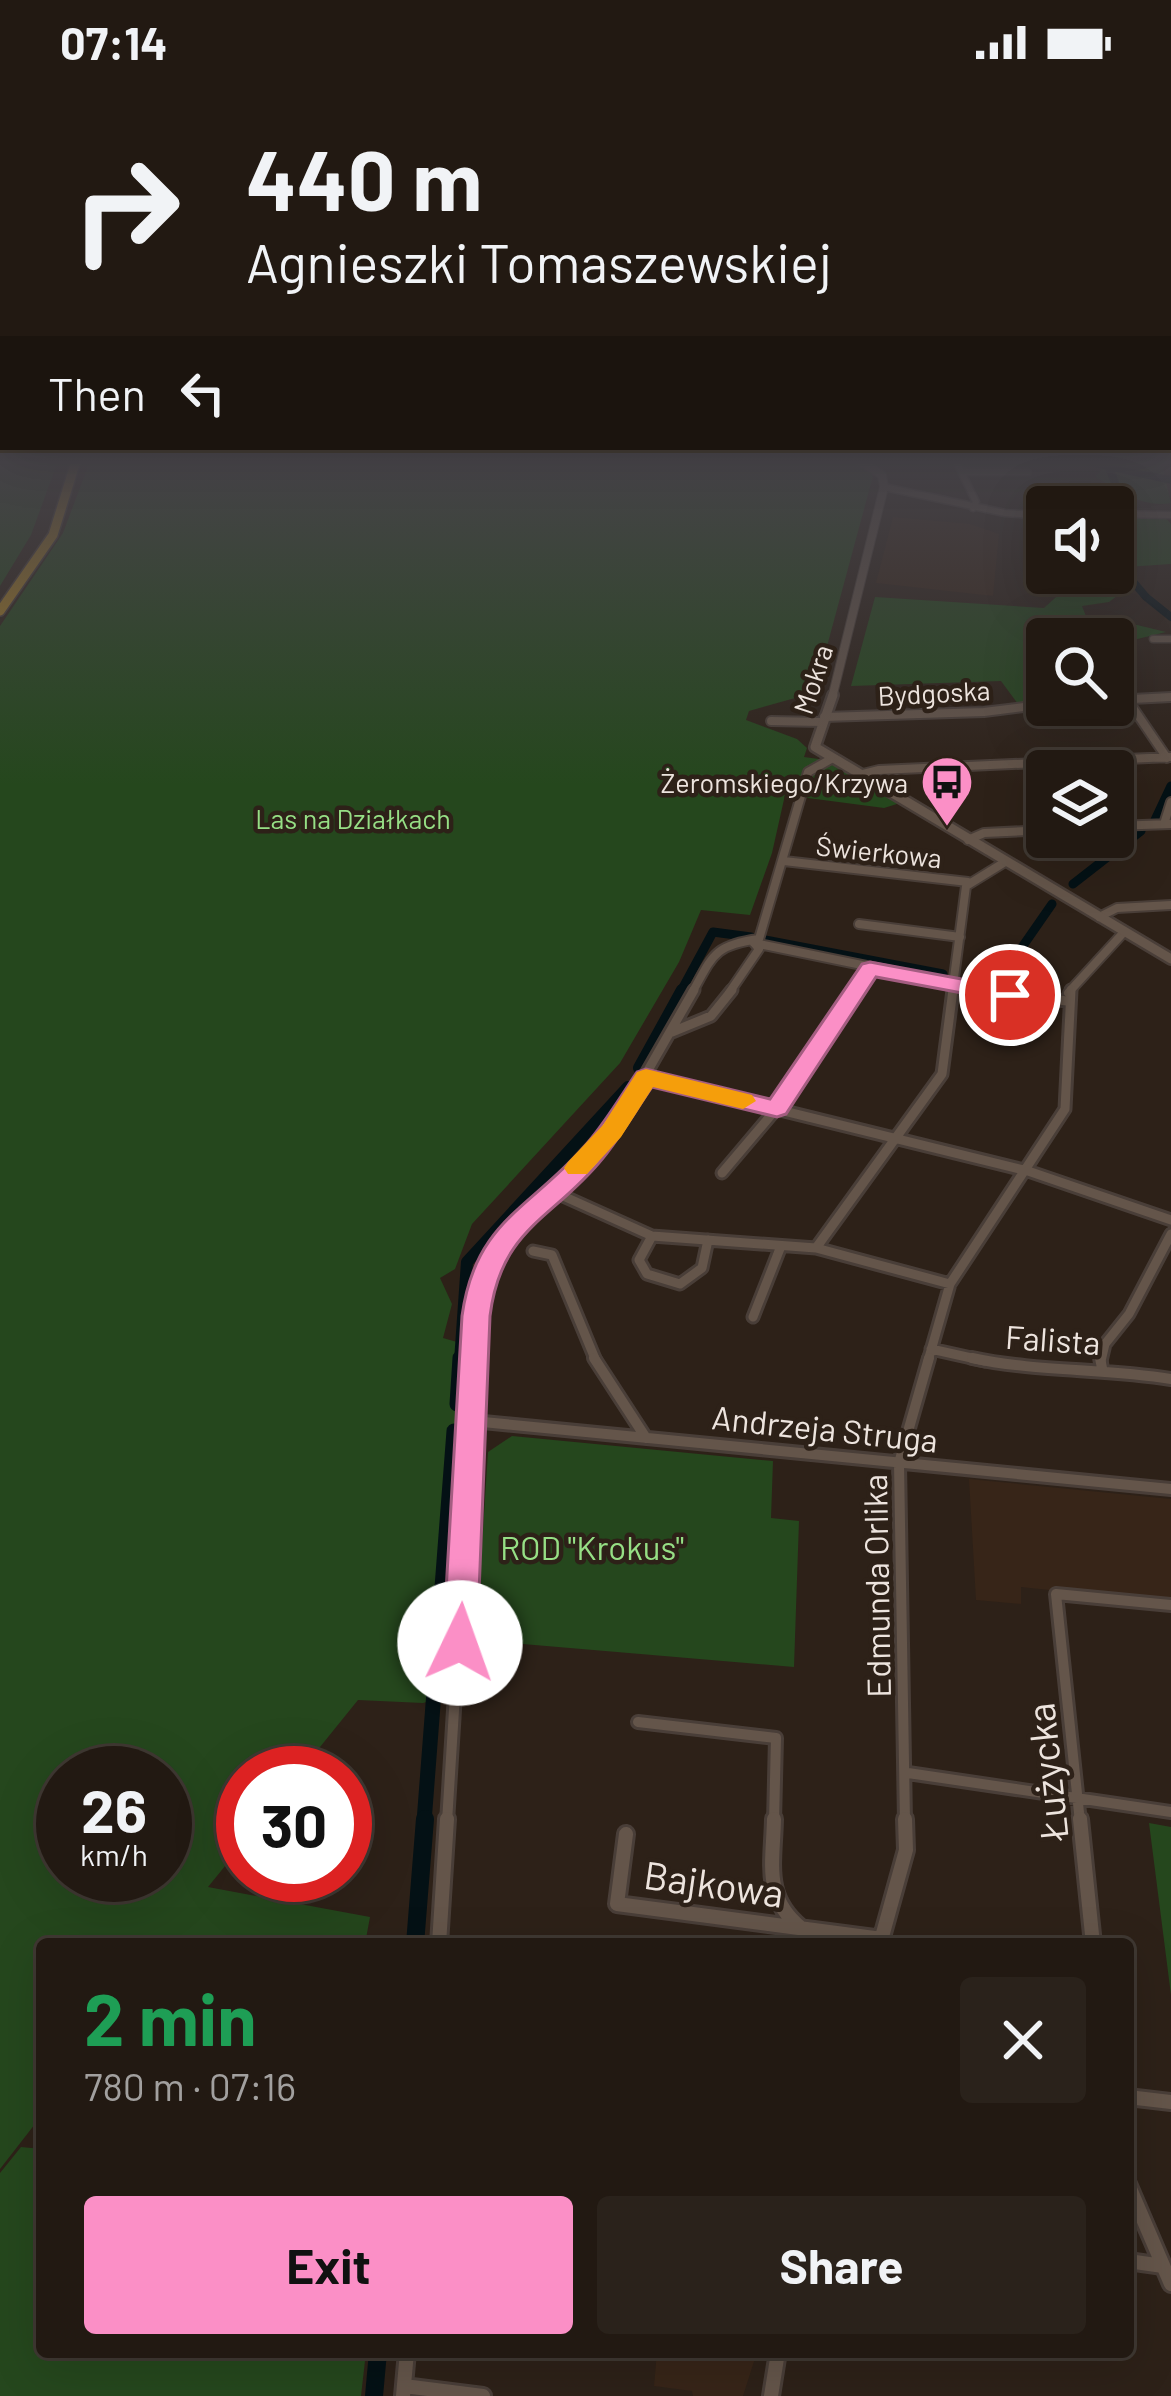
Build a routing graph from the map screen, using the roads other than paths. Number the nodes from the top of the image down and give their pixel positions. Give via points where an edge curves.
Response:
1 (29, 569) edge
2 (862, 569) edge
3 (0, 610) edge
4 (1171, 639) edge
5 (1153, 640) dead end
6 (1171, 697) edge
7 (1134, 700) edge
8 (1026, 706) edge
9 (1134, 710) edge
10 (823, 719) junction
11 (771, 721) dead end
12 (1169, 758) edge
13 (831, 759) junction
14 (858, 776) junction
15 (1171, 802) edge
16 (1167, 824) edge
17 (1134, 825) edge
18 (1026, 831) edge
19 (968, 840) junction
20 (784, 861) junction
21 (1005, 862) junction
22 (968, 882) junction
23 (1171, 905) edge
24 (1099, 917) junction
25 (859, 924) dead end
26 (1124, 932) junction
27 (960, 937) junction
28 (754, 943) junction
29 (1171, 959) edge
30 (870, 969) junction
31 (954, 987) junction
32 (1066, 1001) junction
33 (672, 1032) junction
34 (646, 1077) junction
35 (777, 1108) junction
36 (898, 1138) junction
37 (1028, 1171) junction
38 (722, 1173) dead end
39 (552, 1191) junction
40 (1171, 1220) edge
41 (1171, 1234) edge
42 (652, 1236) junction
43 (708, 1240) junction
44 (781, 1246) junction
45 (816, 1248) junction
46 (533, 1251) dead end
47 (950, 1284) junction
48 (753, 1317) dead end
49 (931, 1349) junction
50 (1102, 1368) junction
51 (1171, 1379) edge
52 (473, 1421) junction
53 (646, 1438) junction
54 (899, 1463) junction
55 (1171, 1489) edge
56 (1171, 1606) edge
57 (638, 1722) dead end
58 (908, 1773) junction
59 (1080, 1798) junction
60 (1171, 1812) edge
61 (626, 1834) dead end
62 (801, 1928) junction
63 (439, 1938) edge
64 (863, 1938) edge
65 (882, 1938) edge
66 (1092, 1938) edge
67 (1134, 2098) edge
68 (1171, 2102) edge
69 (1134, 2198) edge
70 (1134, 2262) edge
71 (1163, 2266) junction
72 (1171, 2284) edge
73 (406, 2358) edge
74 (777, 2358) edge
75 (403, 2391) edge
76 (483, 2396) edge
77 (771, 2396) edge

1 - 3 main road
2 - 10 street, Mokra
4 - 5 street
6 - 7 street
8 - 10 street, Bydgoska
9 - 12 street
10 - 11 street, Bydgoska
10 - 13 street, Mokra via 814,744
12 - 14 street
13 - 14 street
13 - 20 street via 808,772
14 - 19 street
15 - 16 street
16 - 17 street
18 - 19 street
19 - 21 street
20 - 22 street, Świerkowa
20 - 28 street
21 - 22 street
21 - 24 street
22 - 27 street
23 - 24 street
24 - 26 street
25 - 27 street
26 - 29 street
26 - 32 street
27 - 31 street
28 - 30 street
28 - 33 street via 718,949
28 - 33 street via 756,959 711,1016
30 - 31 street
30 - 35 street
31 - 32 street
31 - 36 street via 942,1074
32 - 37 street, Edmunda Orlika via 1065,1109
33 - 34 street
34 - 35 street
34 - 39 street via 612,1131
35 - 36 street
35 - 38 street
36 - 37 street
36 - 45 street
37 - 40 street
37 - 47 street, Edmunda Orlika
39 - 42 street
39 - 52 street via 495,1247 480,1286
41 - 50 street via 1105,1344
42 - 43 street
42 - 43 street via 639,1260 647,1274 680,1284 702,1268
43 - 44 street
44 - 45 street
44 - 48 street
45 - 47 street
46 - 53 street via 552,1255 586,1345
47 - 49 street, Edmunda Orlika
49 - 50 street, Falista via 1012,1367
49 - 54 street, Edmunda Orlika
50 - 51 street, Falista
52 - 53 street, Andrzeja Struga
52 - 63 street
53 - 54 street, Andrzeja Struga
54 - 55 street, Andrzeja Struga
54 - 58 street, Edmunda Orlika
56 - 59 street, Łużycka via 1057,1594
57 - 62 street, Bajkowa via 776,1738 773,1886 780,1911
58 - 59 street
58 - 65 street, Edmunda Orlika via 906,1850
59 - 60 street
59 - 66 street, Łużycka
61 - 62 street, Bajkowa via 616,1904
62 - 64 street, Bajkowa
67 - 68 street
69 - 71 street
70 - 71 street
71 - 72 street
73 - 75 street
74 - 77 street
75 - 76 street

